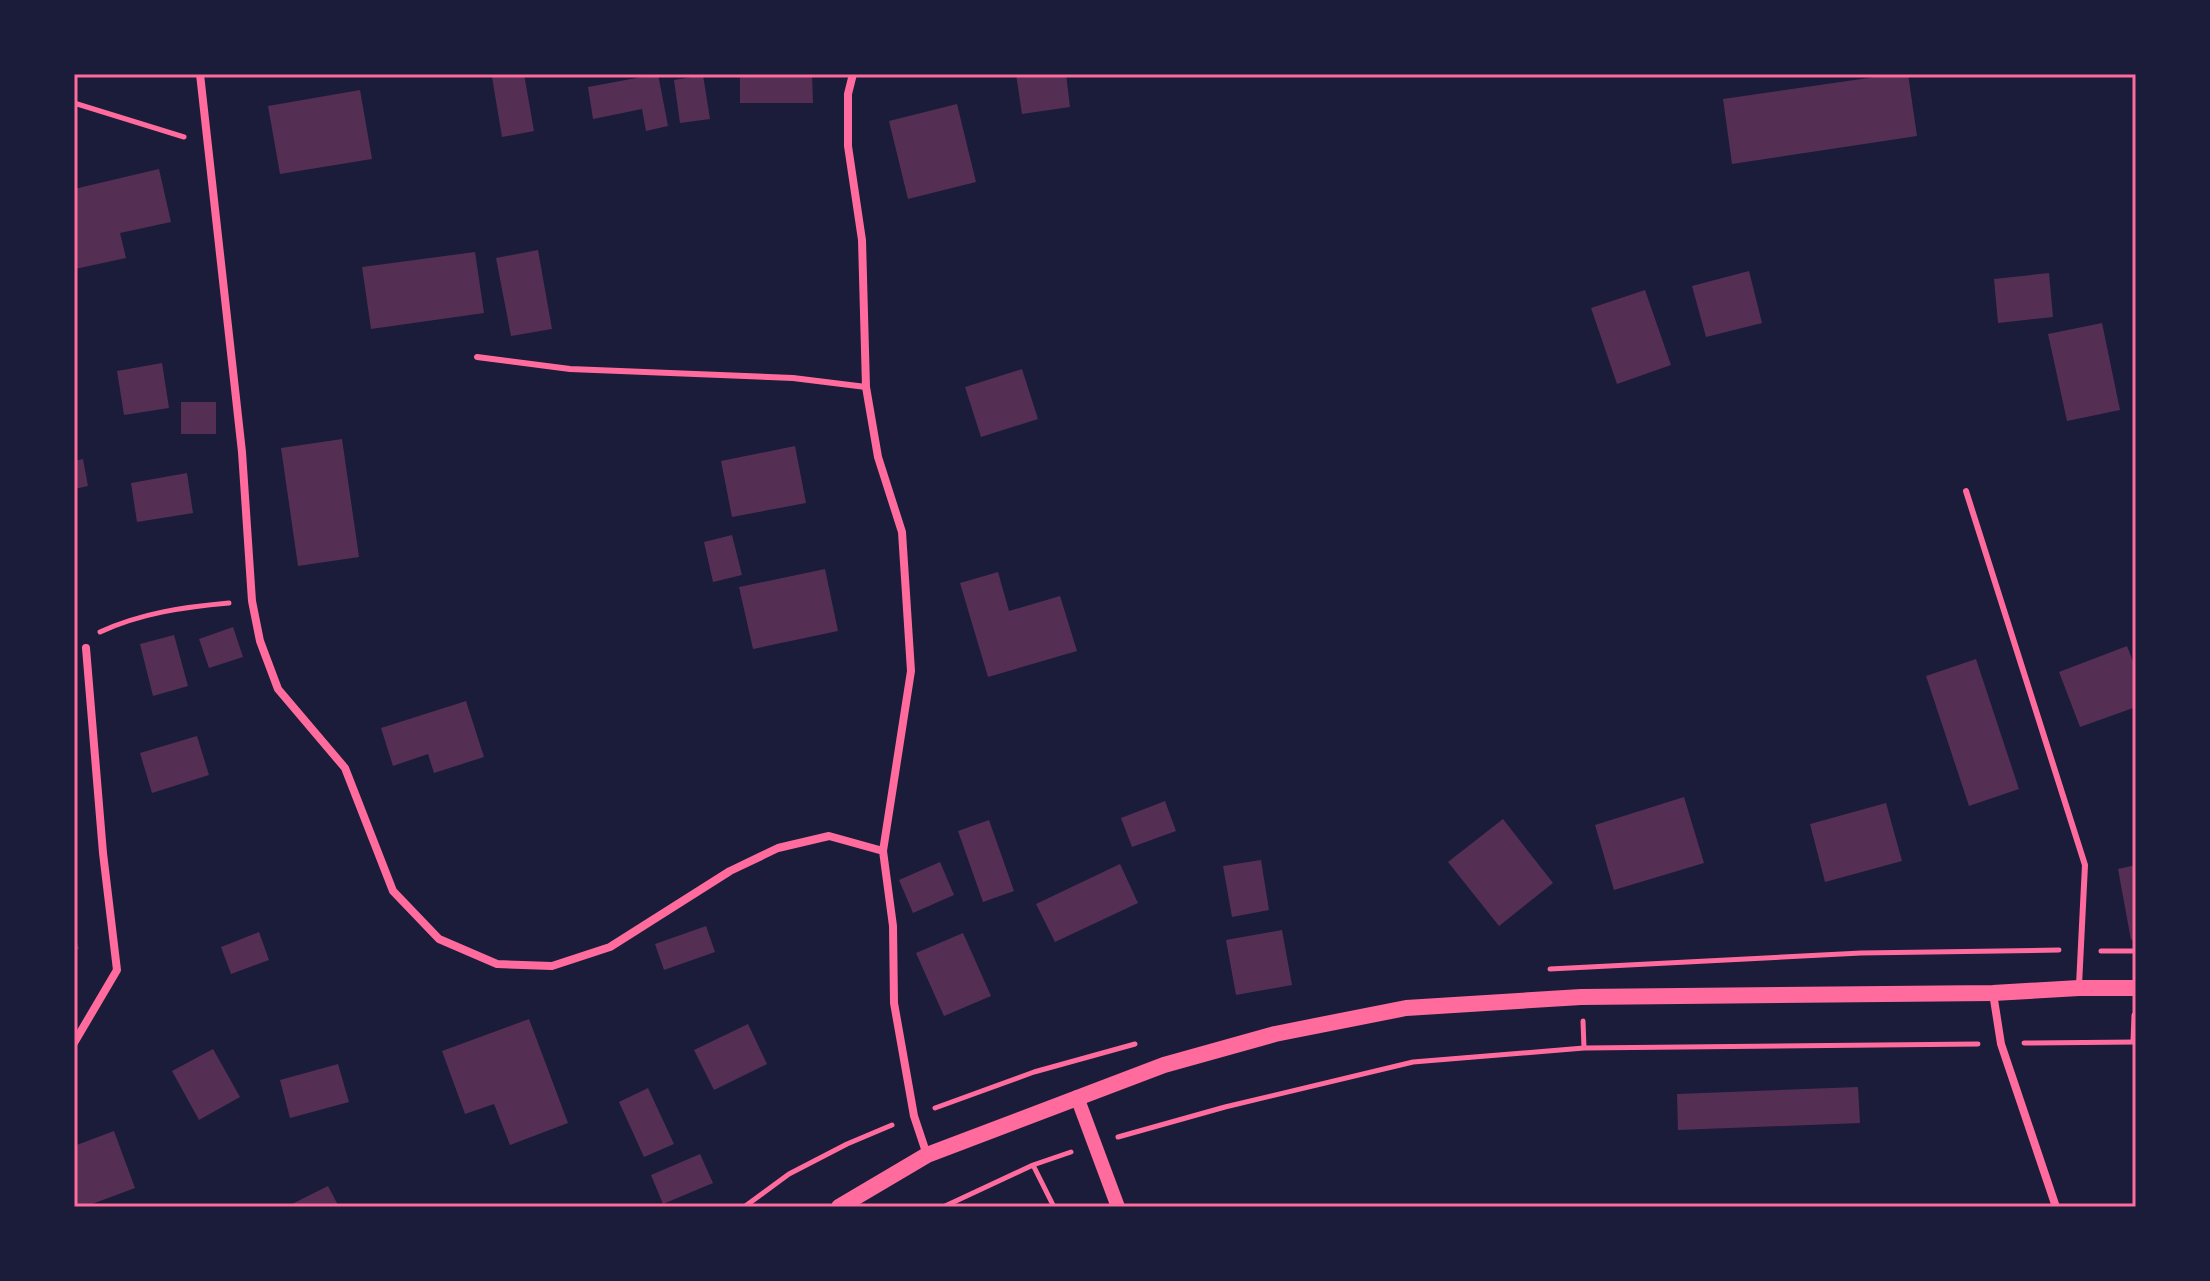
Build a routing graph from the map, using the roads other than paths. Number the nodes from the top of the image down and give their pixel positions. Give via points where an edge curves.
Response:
1 (200, 74) edge
2 (853, 74) edge
3 (477, 357) dead end
4 (866, 387) junction
5 (1966, 491) dead end
6 (86, 648) road end
7 (883, 851) junction
8 (2079, 988) junction
9 (2136, 988) edge
10 (1993, 993) junction
11 (74, 1043) edge
12 (1077, 1097) junction
13 (927, 1155) junction
14 (839, 1207) edge
15 (1118, 1207) edge
16 (2056, 1207) edge

1 - 7 street via 260,641 278,689 345,768 393,891 439,939 497,964 552,966 610,947 730,871 778,848 829,836
2 - 4 street via 848,146 862,240
3 - 4 lane via 570,369 793,378
4 - 7 street via 878,457 902,532 911,671
5 - 8 lane via 2085,865
6 - 11 street via 117,970
7 - 13 street via 893,926 894,1003 914,1116
8 - 9 main road
8 - 10 main road
10 - 12 main road via 1581,997 1406,1008 1275,1034 1164,1065
10 - 16 street via 2001,1044
12 - 13 main road
12 - 15 street
13 - 14 main road

